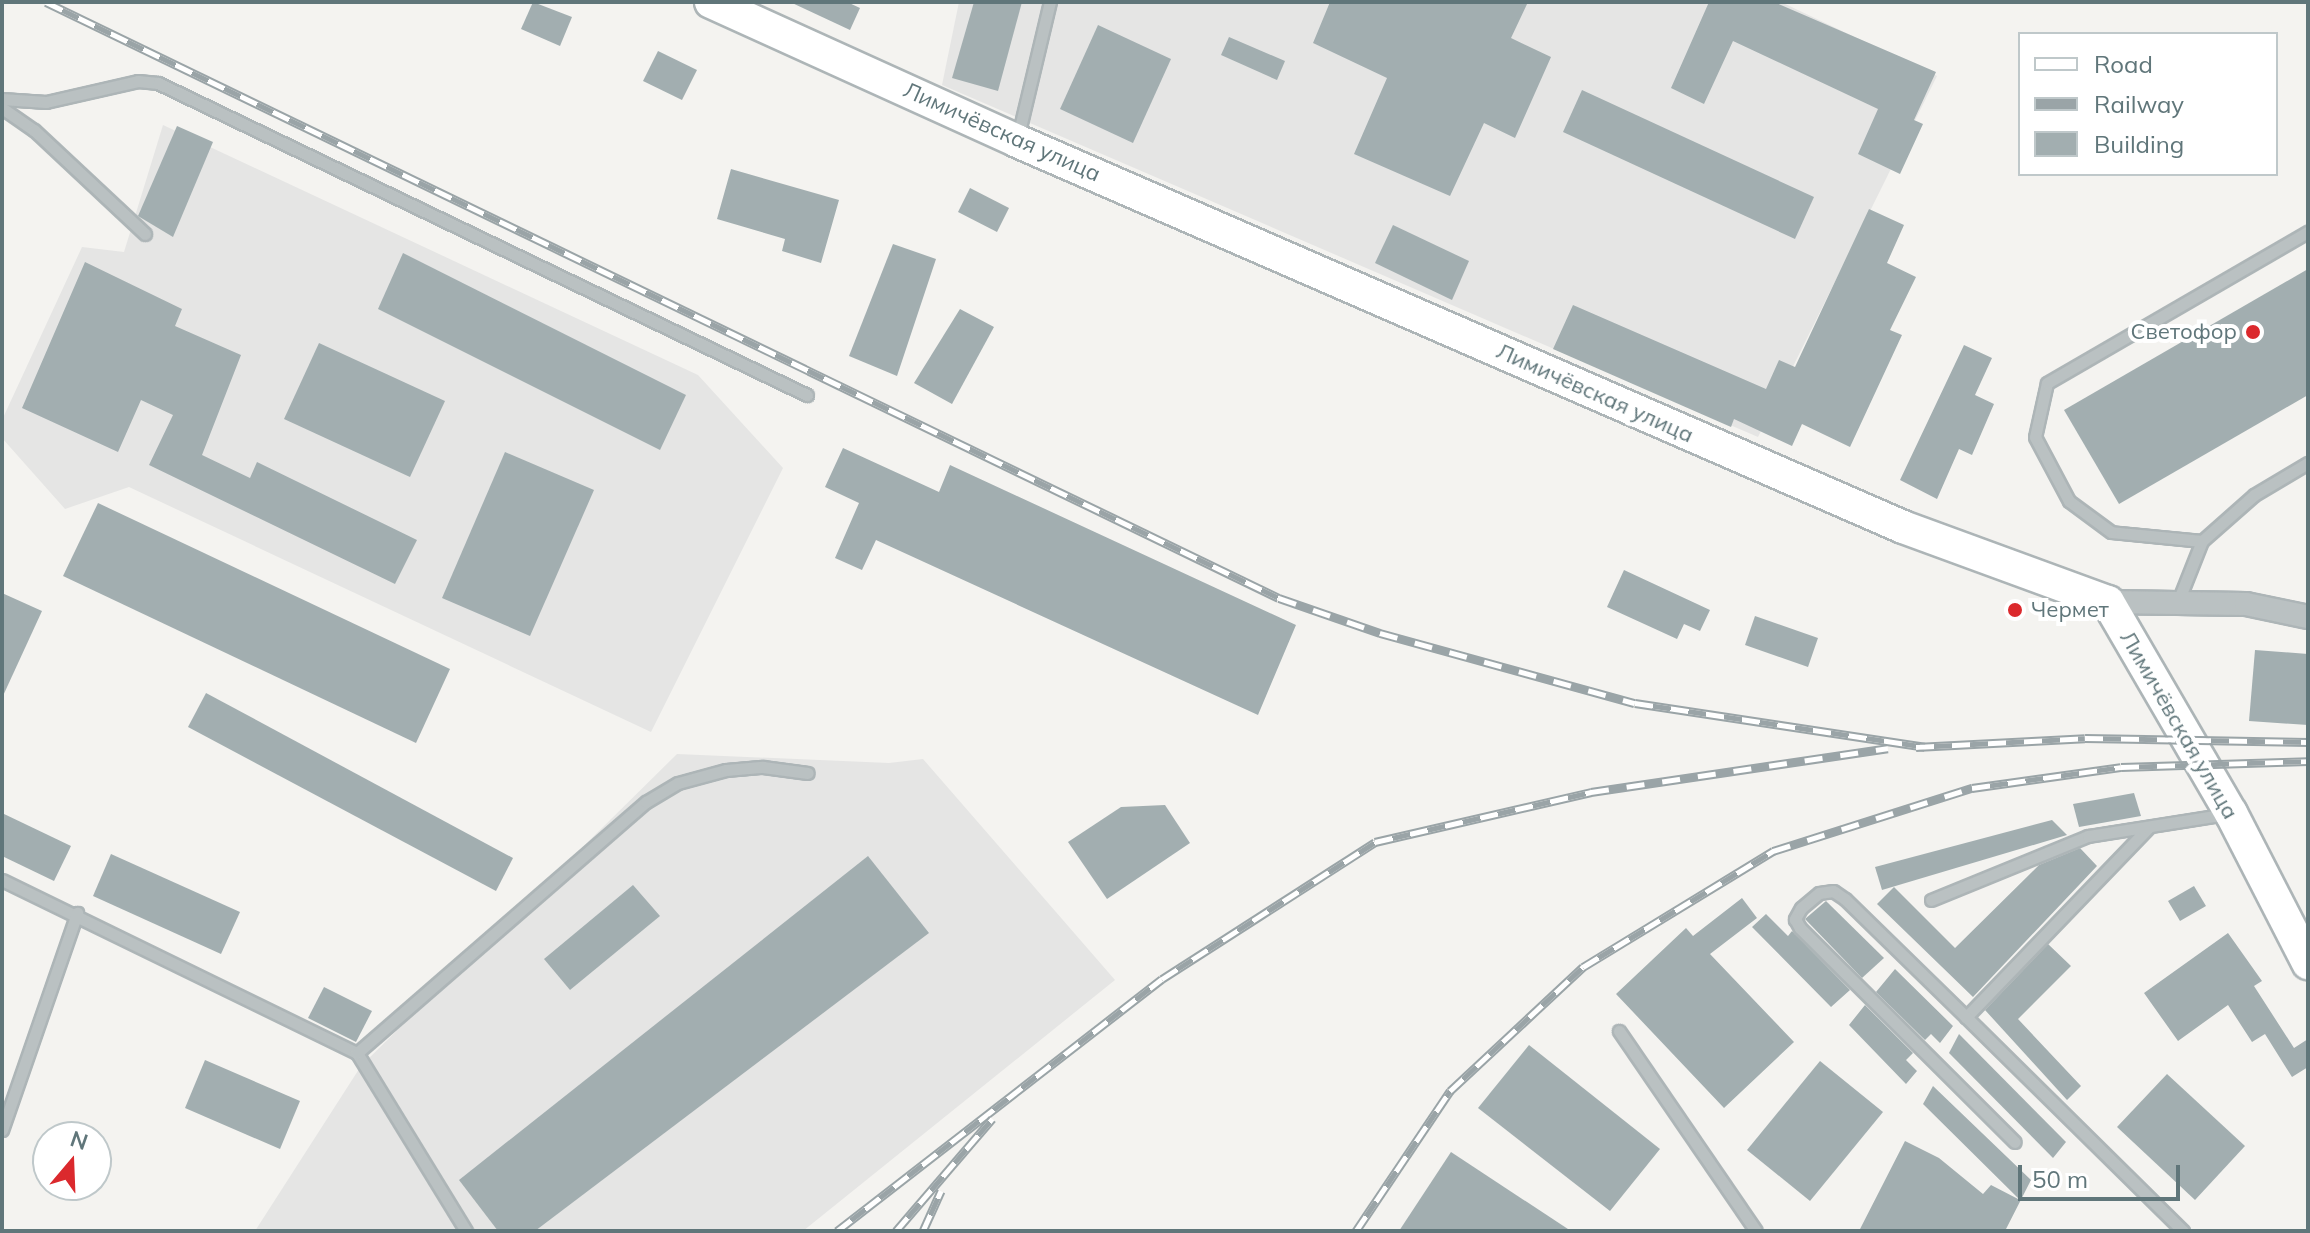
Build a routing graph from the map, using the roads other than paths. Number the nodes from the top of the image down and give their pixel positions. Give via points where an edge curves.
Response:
1 (711, 2) edge
2 (1050, 2) edge
3 (2, 99) edge
4 (2, 108) edge
5 (1017, 141) junction
6 (2308, 232) edge
7 (145, 234) dead end
8 (807, 395) dead end
9 (2308, 463) edge
10 (2202, 541) junction
11 (2108, 602) junction
12 (2176, 604) junction
13 (2308, 617) edge
14 (808, 773) dead end
15 (2231, 813) junction
16 (2149, 827) junction
17 (2, 880) edge
18 (1931, 900) dead end
19 (77, 913) junction
20 (2305, 954) edge
21 (1966, 1017) junction
22 (1619, 1031) dead end
23 (357, 1053) junction
24 (2, 1130) edge
25 (2015, 1142) dead end
26 (466, 1231) edge
27 (1756, 1231) edge
28 (2183, 1231) edge

1 - 5 main road, Лимичёвская улица
2 - 5 lane
3 - 8 lane via 46,102 138,81 158,83
4 - 7 lane via 34,130
5 - 11 main road, Лимичёвская улица via 1903,527
6 - 10 lane via 2047,383 2035,437 2069,501 2111,532
9 - 10 lane via 2254,495
10 - 12 lane
11 - 12 street
11 - 15 main road, Лимичёвская улица
12 - 13 street via 2246,604
14 - 23 lane via 763,767 726,770 678,783 646,802
15 - 16 lane
15 - 20 main road, Лимичёвская улица
16 - 18 lane via 2088,836
16 - 21 lane
17 - 19 lane
19 - 23 lane
19 - 24 lane
21 - 25 lane via 1833,891 1819,893 1801,908 1795,919 1800,928
21 - 28 lane
22 - 27 lane
23 - 26 lane

